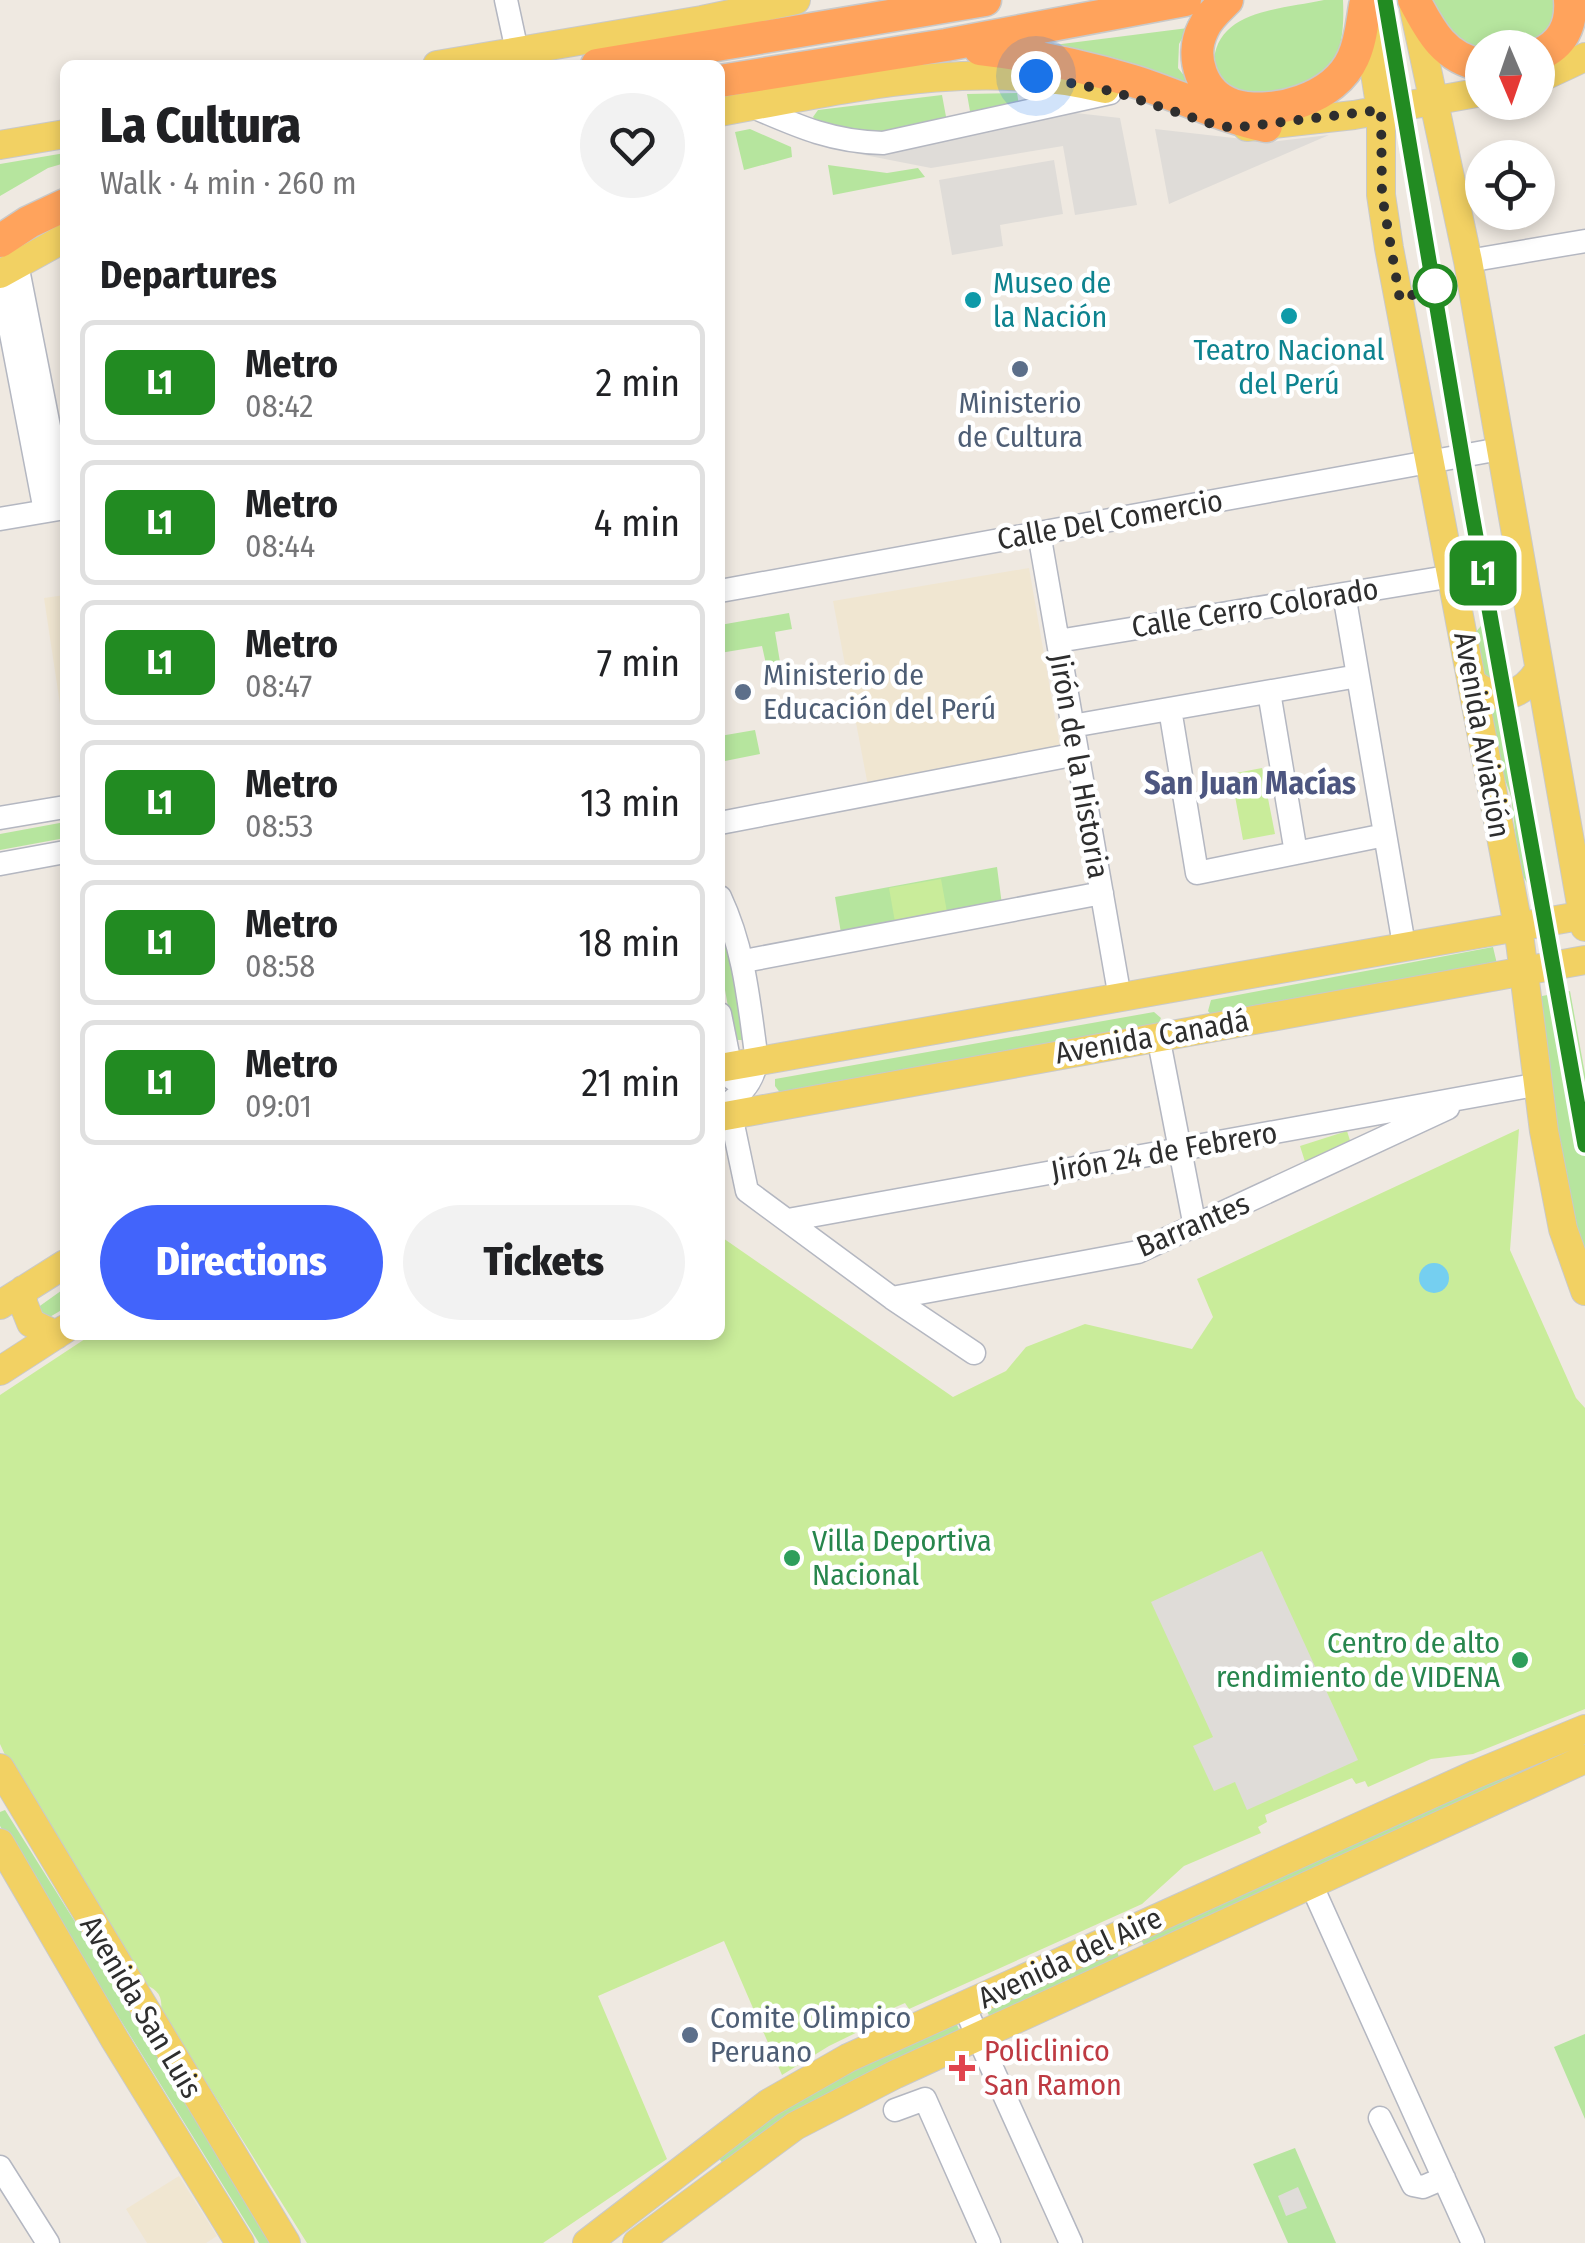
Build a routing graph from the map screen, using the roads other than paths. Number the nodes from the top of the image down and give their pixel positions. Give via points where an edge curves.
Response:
1 (506, 0) edge
2 (796, 0) edge
3 (896, 0) edge
4 (985, 0) edge
5 (1186, 0) edge
6 (1228, 0) edge
7 (1413, 0) edge
8 (1570, 0) edge
9 (1364, 3) edge
10 (764, 39) junction
11 (1555, 42) edge
12 (946, 45) junction
13 (517, 51) junction
14 (1585, 57) edge
15 (466, 60) edge
16 (630, 60) edge
17 (1465, 60) edge
18 (1555, 72) edge
19 (725, 80) edge
20 (1115, 92) junction
21 (1465, 95) edge
22 (1434, 101) junction
23 (751, 106) junction
24 (1381, 110) junction
25 (725, 111) edge
26 (1266, 126) junction
27 (60, 135) edge
28 (0, 145) edge
29 (60, 186) edge
30 (60, 207) edge
31 (0, 216) edge
32 (60, 240) edge
33 (1585, 241) edge
34 (1468, 261) junction
35 (4, 264) edge
36 (1500, 449) junction
37 (1431, 462) junction
38 (55, 510) edge
39 (0, 520) edge
40 (1039, 533) junction
41 (1453, 576) junction
42 (725, 590) edge
43 (1344, 594) junction
44 (1058, 641) junction
45 (1538, 670) junction
46 (1358, 676) junction
47 (1473, 683) junction
48 (1269, 692) junction
49 (1170, 709) junction
50 (1072, 726) junction
51 (1078, 754) junction
52 (60, 808) edge
53 (0, 818) edge
54 (725, 821) edge
55 (1385, 835) junction
56 (60, 853) edge
57 (1296, 853) junction
58 (0, 864) edge
59 (1102, 893) junction
60 (725, 908) edge
61 (1584, 919) edge
62 (1518, 926) junction
63 (1404, 945) junction
64 (1585, 960) edge
65 (744, 961) junction
66 (1526, 973) junction
67 (1210, 982) junction
68 (1155, 993) junction
69 (1120, 998) junction
70 (1223, 1024) junction
71 (1163, 1035) junction
72 (758, 1061) junction
73 (725, 1067) edge
74 (725, 1068) edge
75 (1540, 1084) junction
76 (1476, 1094) junction
77 (732, 1109) edge
78 (1178, 1149) junction
79 (788, 1220) junction
80 (1195, 1227) junction
81 (60, 1267) edge
82 (1585, 1291) edge
83 (12, 1298) edge
84 (892, 1298) junction
85 (60, 1332) edge
86 (974, 1353) dead end
87 (0, 1371) edge
88 (1577, 1747) edge
89 (2, 1776) edge
90 (0, 1843) edge
91 (1311, 1884) junction
92 (1126, 1932) junction
93 (1139, 1962) junction
94 (964, 2006) junction
95 (978, 2036) junction
96 (896, 2074) junction
97 (1380, 2118) dead end
98 (0, 2167) edge
99 (673, 2175) junction
100 (1444, 2178) junction
101 (8, 2199) edge
102 (693, 2200) junction
103 (48, 2243) edge
104 (240, 2243) edge
105 (286, 2243) edge
106 (587, 2243) edge
107 (637, 2243) edge
108 (989, 2243) edge
109 (1071, 2243) edge
110 (1473, 2243) edge

1 - 13 street
2 - 13 main road
3 - 10 highway via 811,19
4 - 10 highway
5 - 12 highway
6 - 9 highway via 1203,27 1198,62 1215,96 1245,106 1282,105 1328,87 1352,61
7 - 17 highway via 1438,41
7 - 22 main road
8 - 11 highway via 1570,21
9 - 24 main road, Avenida Aviación
10 - 16 highway
12 - 19 highway
12 - 26 highway via 1021,54 1136,82
13 - 15 main road
14 - 18 main road
20 - 23 main road via 1036,76 949,74
20 - 23 street via 883,143 828,138
20 - 26 main road via 1212,124
21 - 22 main road
22 - 24 main road
22 - 34 main road
23 - 25 main road
24 - 26 main road
24 - 37 main road, Avenida Aviación via 1386,230
27 - 28 main road
29 - 31 highway
30 - 35 highway via 29,222
32 - 35 main road
33 - 34 street
34 - 36 main road
35 - 38 street
36 - 37 street, Calle Del Comercio
36 - 45 main road
37 - 40 street, Calle Del Comercio
37 - 41 main road, Avenida Aviación
38 - 39 street
40 - 42 street, Calle Del Comercio
40 - 44 street, Jirón de la Historia
41 - 43 street, Calle Cerro Colorado
41 - 47 main road, Avenida Aviación
43 - 44 street, Calle Cerro Colorado
43 - 46 street
44 - 50 street, Jirón de la Historia
45 - 47 main road via 1515,694 1486,693
45 - 61 main road
46 - 48 street
46 - 55 street
47 - 62 main road, Avenida Aviación
48 - 49 street
48 - 57 street
49 - 50 street
49 - 57 street via 1197,873
50 - 51 street, Jirón de la Historia
51 - 54 street
51 - 59 street, Jirón de la Historia
52 - 53 street
55 - 57 street
55 - 63 street
56 - 58 street
59 - 65 street
59 - 69 street, Jirón de la Historia
60 - 65 street
61 - 62 main road, Avenida Canadá
62 - 63 main road, Avenida Canadá
62 - 66 main road, Avenida Aviación
63 - 67 main road, Avenida Canadá
64 - 66 main road, Avenida Canadá
65 - 72 street
66 - 70 main road, Avenida Canadá
66 - 75 main road, Avenida Aviación
67 - 68 main road, Avenida Canadá
67 - 70 main road via 1197,1008 1202,1017
68 - 69 main road, Avenida Canadá
68 - 71 main road via 1172,1010
69 - 72 main road, Avenida Canadá
70 - 71 main road, Avenida Canadá
71 - 77 main road, Avenida Canadá via 777,1107
71 - 78 street
72 - 73 main road, Avenida Canadá
72 - 77 street
74 - 77 street via 734,1082
75 - 76 street, Jirón 24 de Febrero
75 - 82 main road, Avenida Aviación via 1563,1229
76 - 78 street, Jirón 24 de Febrero
76 - 80 street, Barrantes
77 - 79 street via 747,1191
78 - 79 street, Jirón 24 de Febrero
78 - 80 street
79 - 84 street
80 - 84 street, Barrantes via 1138,1252
81 - 83 main road
83 - 85 main road via 31,1323
84 - 86 street
85 - 87 main road
88 - 91 main road, Avenida del Aire
88 - 92 main road, Avenida del Aire via 1476,1774
89 - 105 main road, Avenida San Luis
90 - 104 main road, Avenida San Luis
91 - 93 main road, Avenida del Aire
91 - 100 street
92 - 93 main road
92 - 94 main road, Avenida del Aire
93 - 95 main road, Avenida del Aire
94 - 95 street
94 - 99 main road, Avenida del Aire via 811,2077
95 - 96 main road, Avenida del Aire
95 - 109 street
96 - 102 main road, Avenida del Aire via 795,2126
96 - 108 street via 902,2106 925,2099
97 - 100 street via 1412,2185
98 - 101 street
99 - 102 main road
99 - 106 main road, Avenida del Aire
100 - 110 street
101 - 103 street
102 - 107 main road, Avenida del Aire

